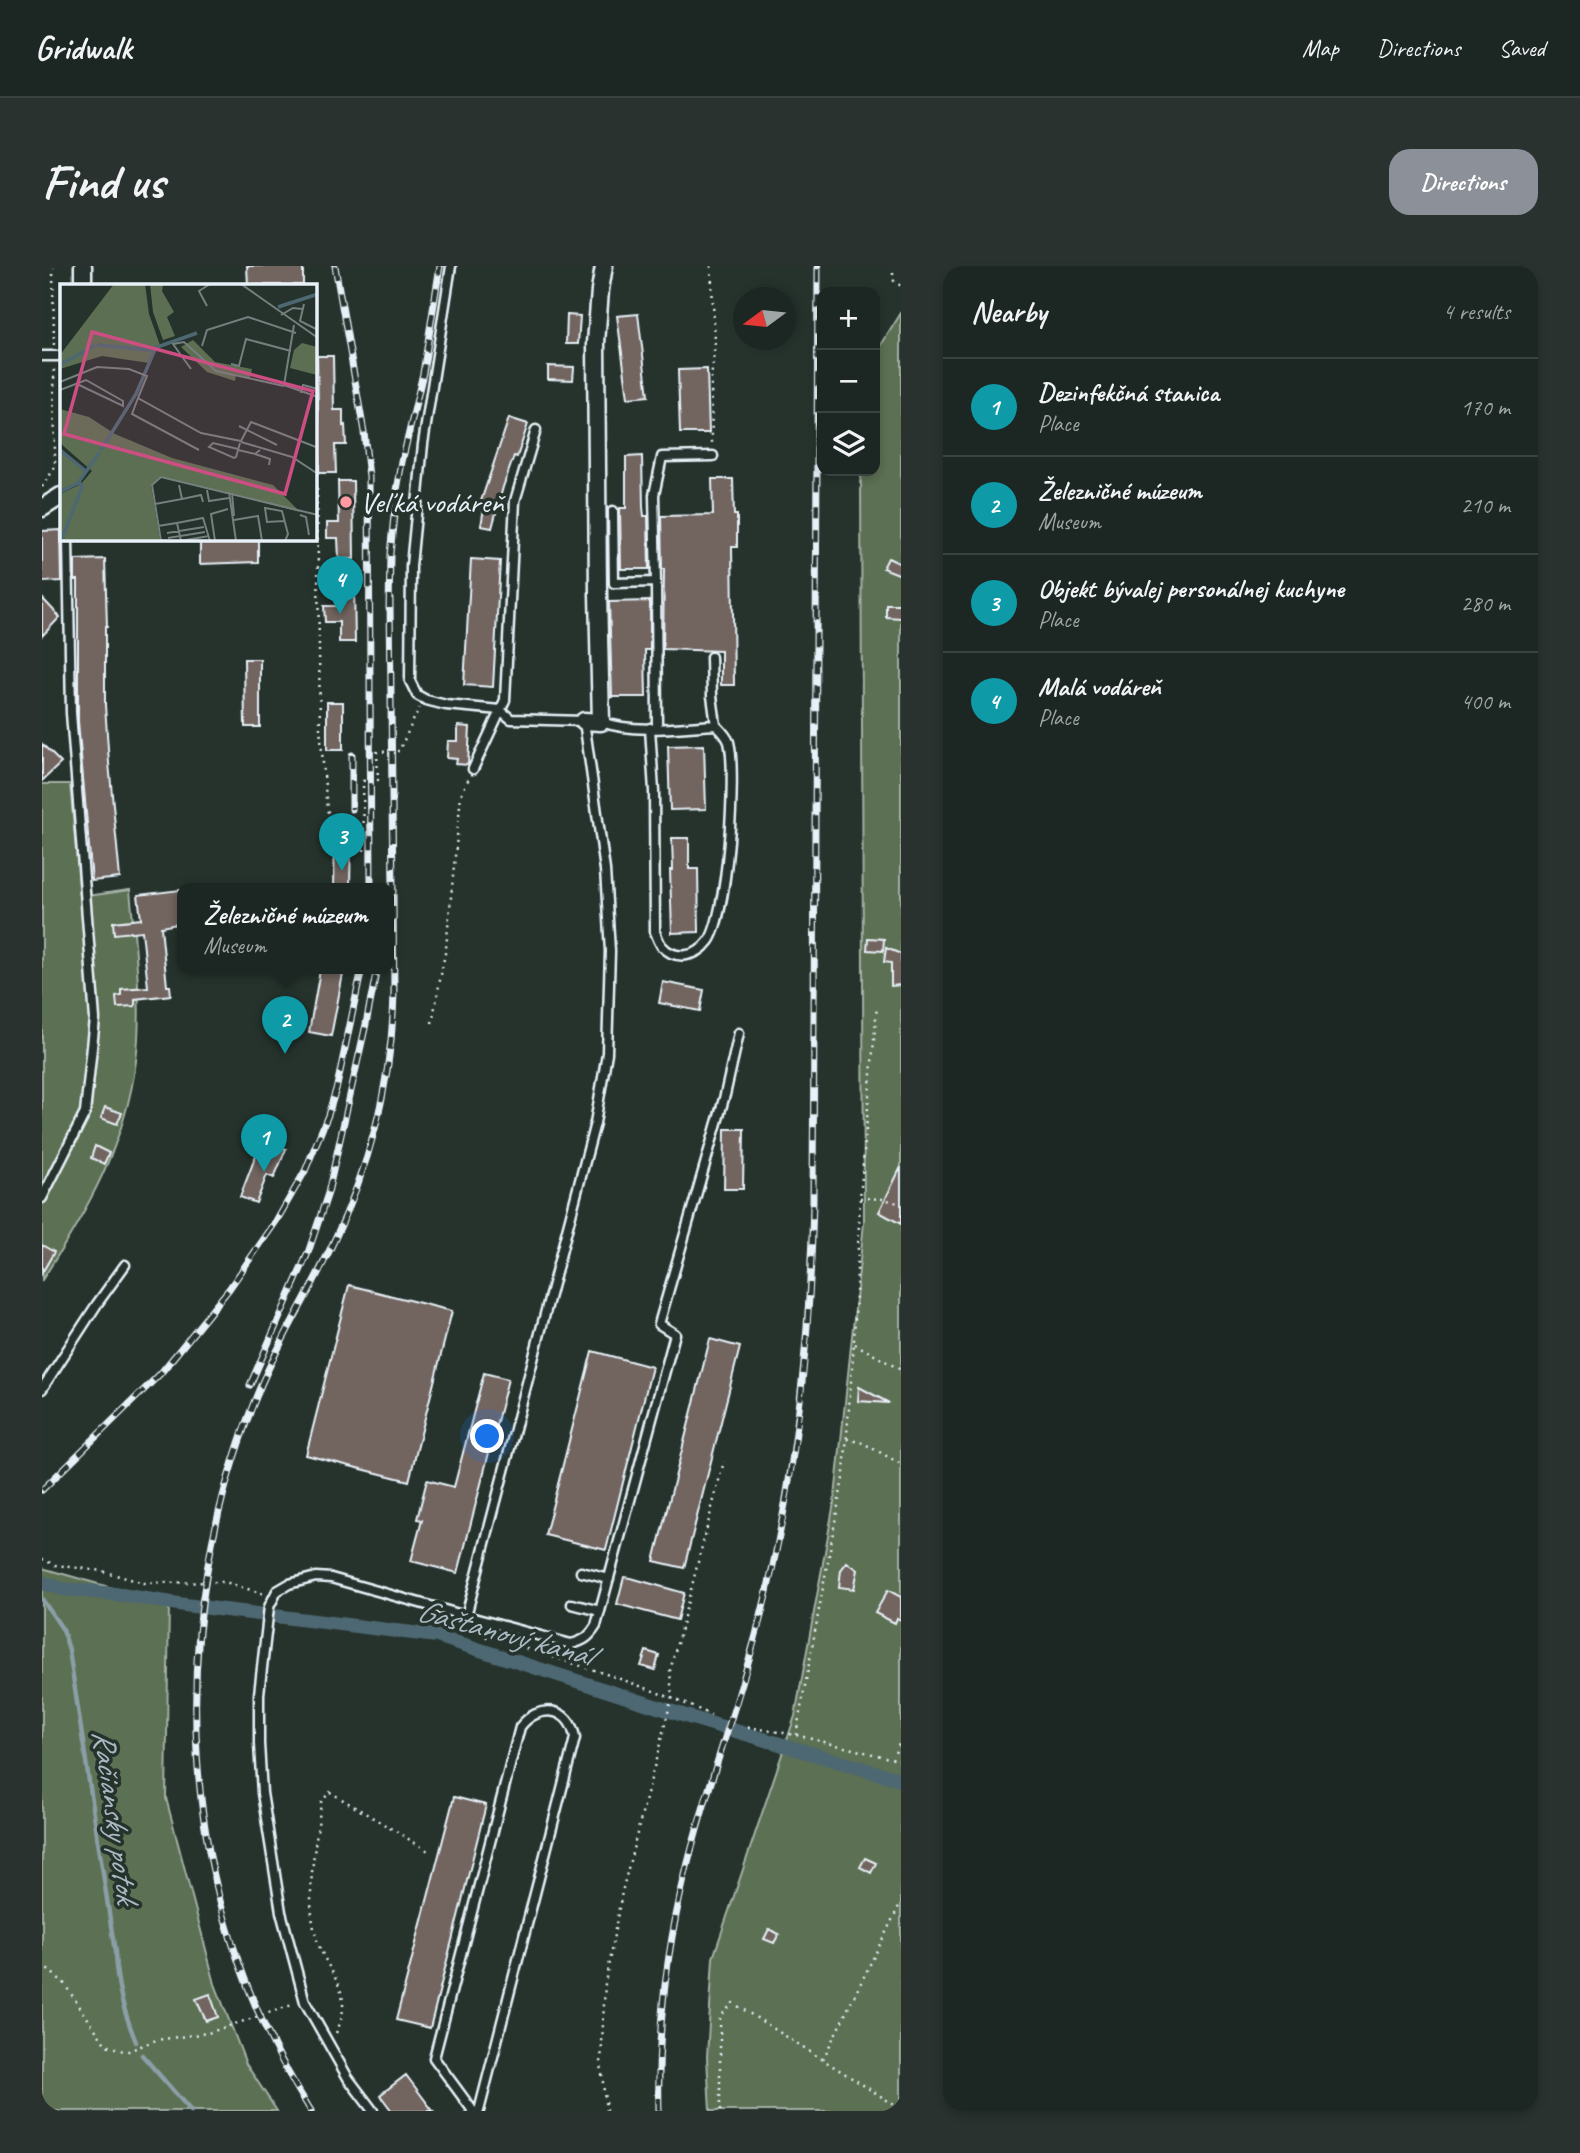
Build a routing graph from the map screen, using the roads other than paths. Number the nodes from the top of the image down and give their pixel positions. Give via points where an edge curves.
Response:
1 (83, 266) edge
2 (451, 266) edge
3 (604, 266) edge
4 (83, 284) edge
5 (42, 356) edge
6 (57, 356) edge
7 (536, 430) dead end
8 (713, 456) road end
9 (60, 499) edge
10 (42, 508) edge
11 (613, 511) dead end
12 (68, 541) edge
13 (656, 582) junction
14 (711, 657) dead end
15 (500, 710) junction
16 (584, 721) junction
17 (601, 722) junction
18 (716, 725) junction
19 (654, 728) junction
20 (473, 769) road end
21 (739, 1033) dead end
22 (42, 1198) edge
23 (125, 1265) dead end
24 (42, 1389) edge
25 (581, 1572) dead end
26 (609, 1579) junction
27 (572, 1604) dead end
28 (600, 1611) junction
29 (468, 1617) junction
30 (373, 2111) edge
31 (473, 2111) edge
32 (478, 2111) edge

1 - 4 street
2 - 15 lane via 423,444 411,566 410,681 422,698
3 - 17 street via 596,343
5 - 6 lane
7 - 15 lane via 515,501 505,700
8 - 13 lane via 662,457 654,495
9 - 10 street
11 - 13 lane via 614,583
12 - 22 lane via 71,713 95,1019 85,1113
13 - 19 lane
14 - 18 lane
15 - 16 lane via 511,719
15 - 20 lane
16 - 17 street
16 - 29 lane via 605,870 610,951 607,1053 580,1186
17 - 19 lane
18 - 19 lane
18 - 19 lane via 728,739 731,756 727,856 721,907 709,942 693,955 676,955 661,946 655,932
21 - 26 lane via 659,1324 675,1334
23 - 24 lane
25 - 26 lane
26 - 28 lane
27 - 28 lane
28 - 29 lane via 590,1636 571,1644
29 - 30 lane via 316,1577 277,1591 269,1607 259,1694 259,1744 281,1912 305,2002 348,2078
31 - 32 lane via 434,2058 520,1727 535,1712 556,1712 567,1718 575,1738

